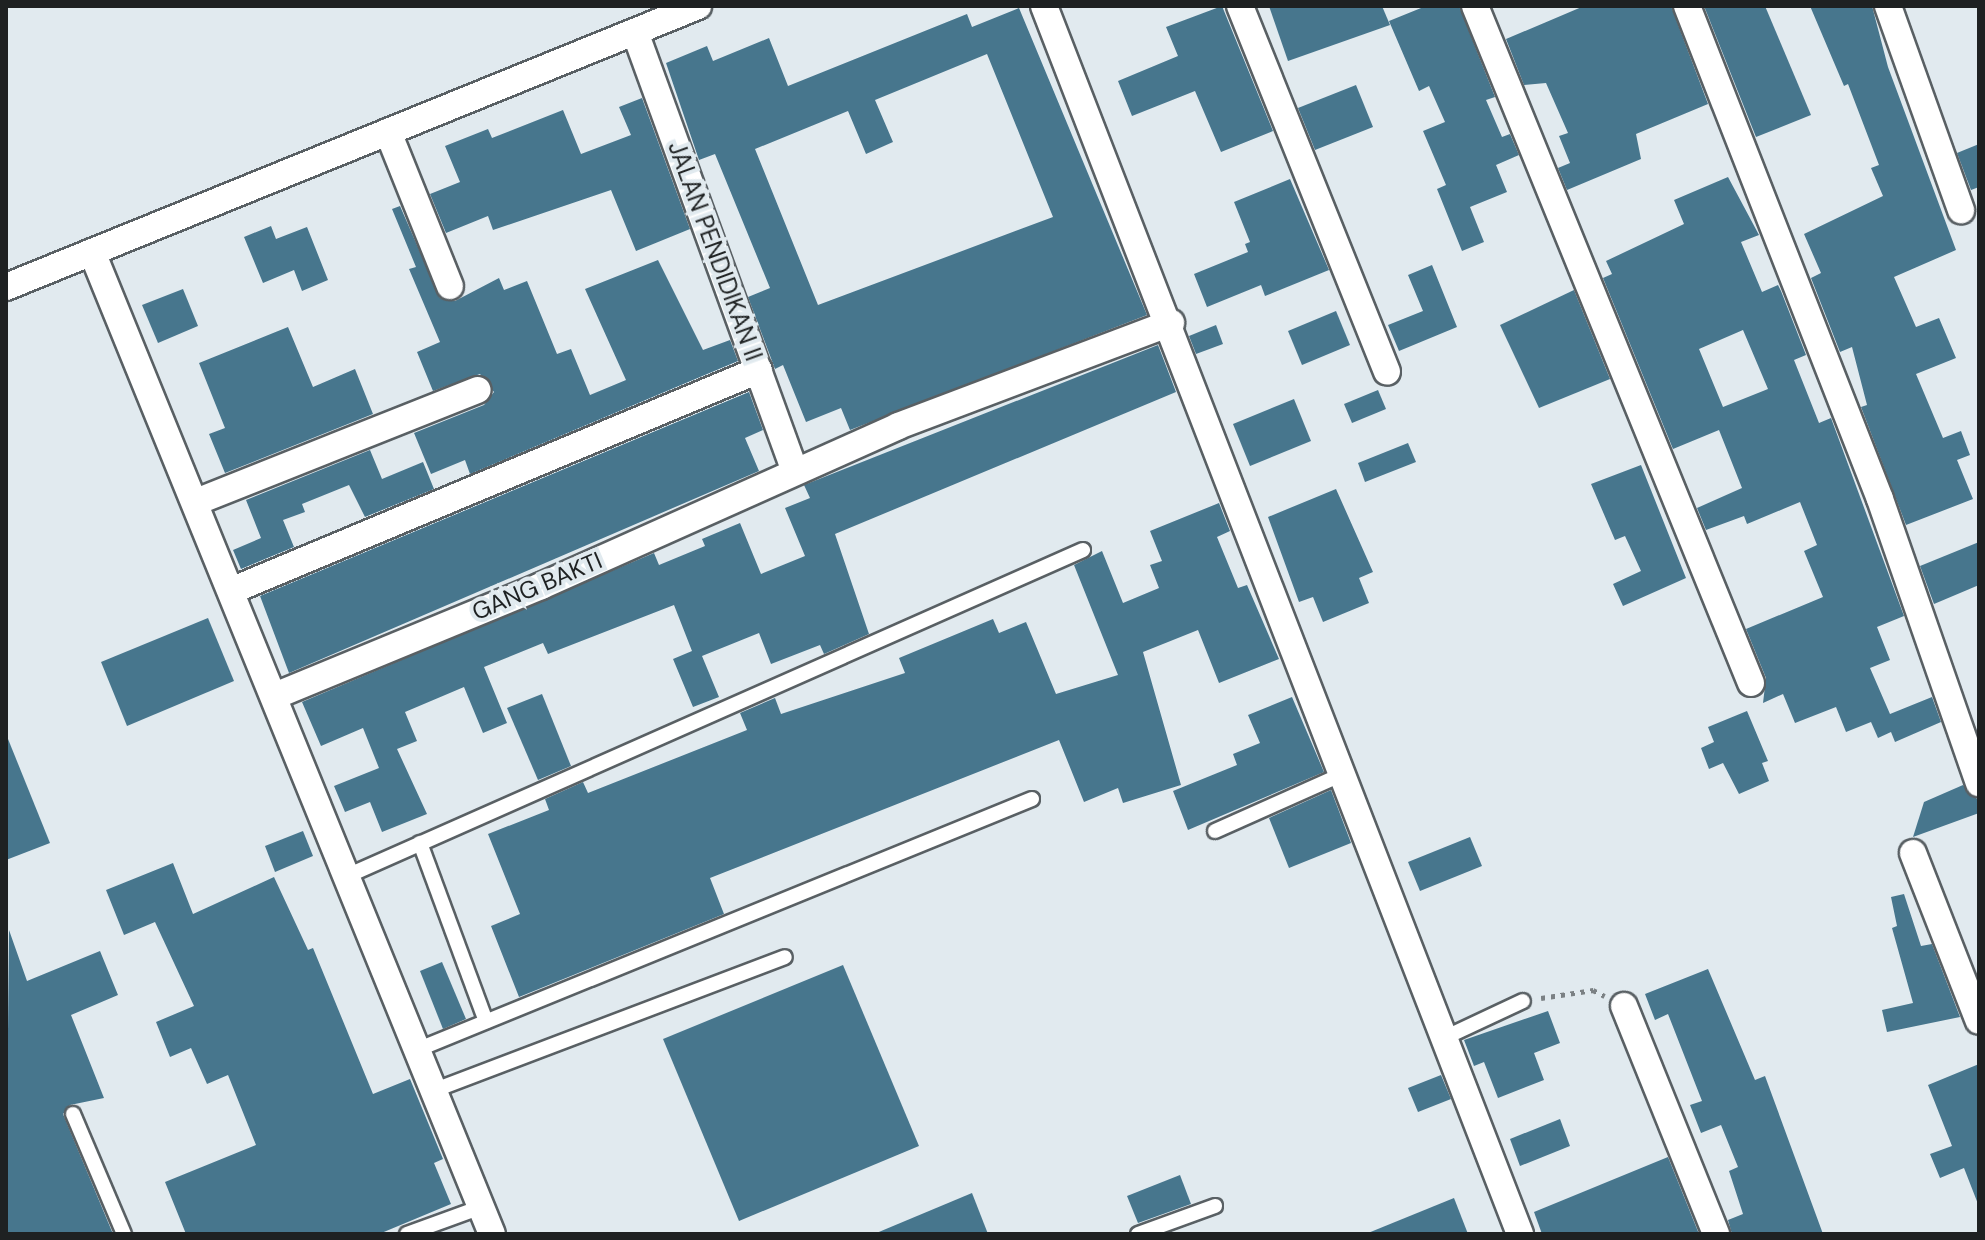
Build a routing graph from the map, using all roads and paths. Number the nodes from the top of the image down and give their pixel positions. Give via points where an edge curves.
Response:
1 (698, 6) edge
2 (1044, 6) edge
3 (1240, 6) edge
4 (1475, 6) edge
5 (1687, 6) edge
6 (1888, 6) edge
7 (635, 32) junction
8 (388, 132) junction
9 (1961, 210) dead end
10 (92, 252) junction
11 (450, 286) dead end
12 (6, 287) edge
13 (1171, 323) junction
14 (759, 370) junction
15 (1387, 372) dead end
16 (478, 390) dead end
17 (795, 471) junction
18 (196, 502) junction
19 (1083, 550) dead end
20 (233, 590) junction
21 (1751, 683) dead end
22 (277, 695) junction
23 (1343, 774) junction
24 (1979, 783) edge
25 (1032, 799) dead end
26 (1215, 831) dead end
27 (420, 843) junction
28 (1913, 853) dead end
29 (347, 876) junction
30 (785, 957) dead end
31 (1523, 1001) joint
32 (1624, 1006) joint
33 (486, 1021) junction
34 (1979, 1021) edge
35 (1444, 1038) junction
36 (419, 1049) junction
37 (435, 1090) junction
38 (73, 1114) dead end
39 (1215, 1206) dead end
40 (481, 1207) junction
41 (124, 1234) edge
42 (407, 1234) edge
43 (492, 1234) edge
44 (1138, 1234) edge
45 (1520, 1234) edge
46 (1716, 1234) edge

1 - 7 street
2 - 13 street
3 - 15 street
4 - 21 street
5 - 24 street via 1880,499
6 - 9 street
7 - 8 street
7 - 14 street, JALAN PENDIDIKAN II
8 - 10 street
8 - 11 street
10 - 12 street
10 - 18 street
13 - 17 street, GANG BAKTI
13 - 23 street
14 - 17 street, JALAN PENDIDIKAN II
14 - 20 street
16 - 18 street
17 - 22 street, GANG BAKTI
18 - 20 street
19 - 27 lane
20 - 22 street
22 - 29 street
23 - 26 lane
23 - 35 street
25 - 33 lane
27 - 29 lane
27 - 33 lane
28 - 34 street
29 - 36 street
30 - 37 lane
31 - 32 path via 1593,990
31 - 35 lane
32 - 46 street
33 - 36 lane
35 - 45 street
36 - 37 street
37 - 40 street
38 - 41 lane
39 - 44 lane
40 - 42 lane
40 - 43 street

